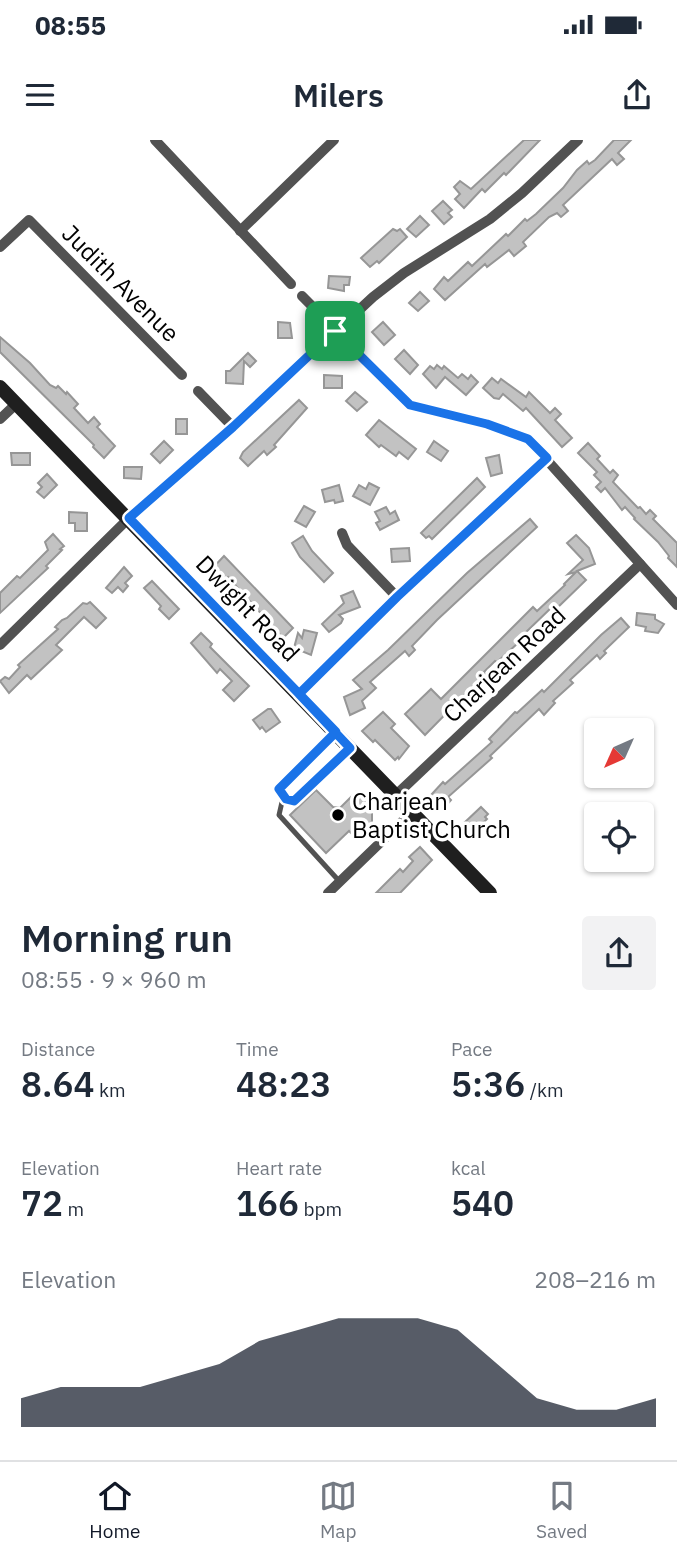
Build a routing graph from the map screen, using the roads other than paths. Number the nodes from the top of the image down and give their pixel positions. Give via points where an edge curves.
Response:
1 (155, 140) edge
2 (334, 140) edge
3 (578, 140) edge
4 (240, 230) junction
5 (0, 247) edge
6 (292, 285) dead end
7 (302, 296) dead end
8 (335, 331) junction
9 (183, 375) dead end
10 (0, 387) edge
11 (198, 391) dead end
12 (16, 404) junction
13 (0, 419) edge
14 (233, 427) junction
15 (547, 458) junction
16 (129, 518) junction
17 (342, 533) dead end
18 (640, 564) junction
19 (397, 597) junction
20 (677, 605) edge
21 (0, 645) edge
22 (299, 694) junction
23 (336, 732) junction
24 (350, 748) junction
25 (396, 795) junction
26 (286, 799) junction
27 (412, 812) junction
28 (340, 882) junction
29 (328, 893) edge
30 (490, 893) edge

1 - 4 street
2 - 4 street
3 - 8 street via 507,207 396,279
4 - 6 street
5 - 9 street, Judith Avenue via 29,220
7 - 8 street
8 - 14 street
8 - 15 street via 410,405 528,439
10 - 12 street, Dwight Road
11 - 14 street
12 - 13 street
12 - 16 street, Dwight Road
14 - 16 street
15 - 18 street
15 - 19 street
16 - 21 street
16 - 22 street, Dwight Road
17 - 19 street via 347,545
18 - 20 street
18 - 25 street, Charjean Road
19 - 22 street
22 - 23 street, Dwight Road
23 - 24 street, Dwight Road
23 - 26 lane via 279,789
24 - 25 street, Dwight Road
24 - 26 lane via 294,801
25 - 27 street, Dwight Road
26 - 28 lane via 280,808 281,820
27 - 28 street
27 - 30 street, Dwight Road
28 - 29 street

